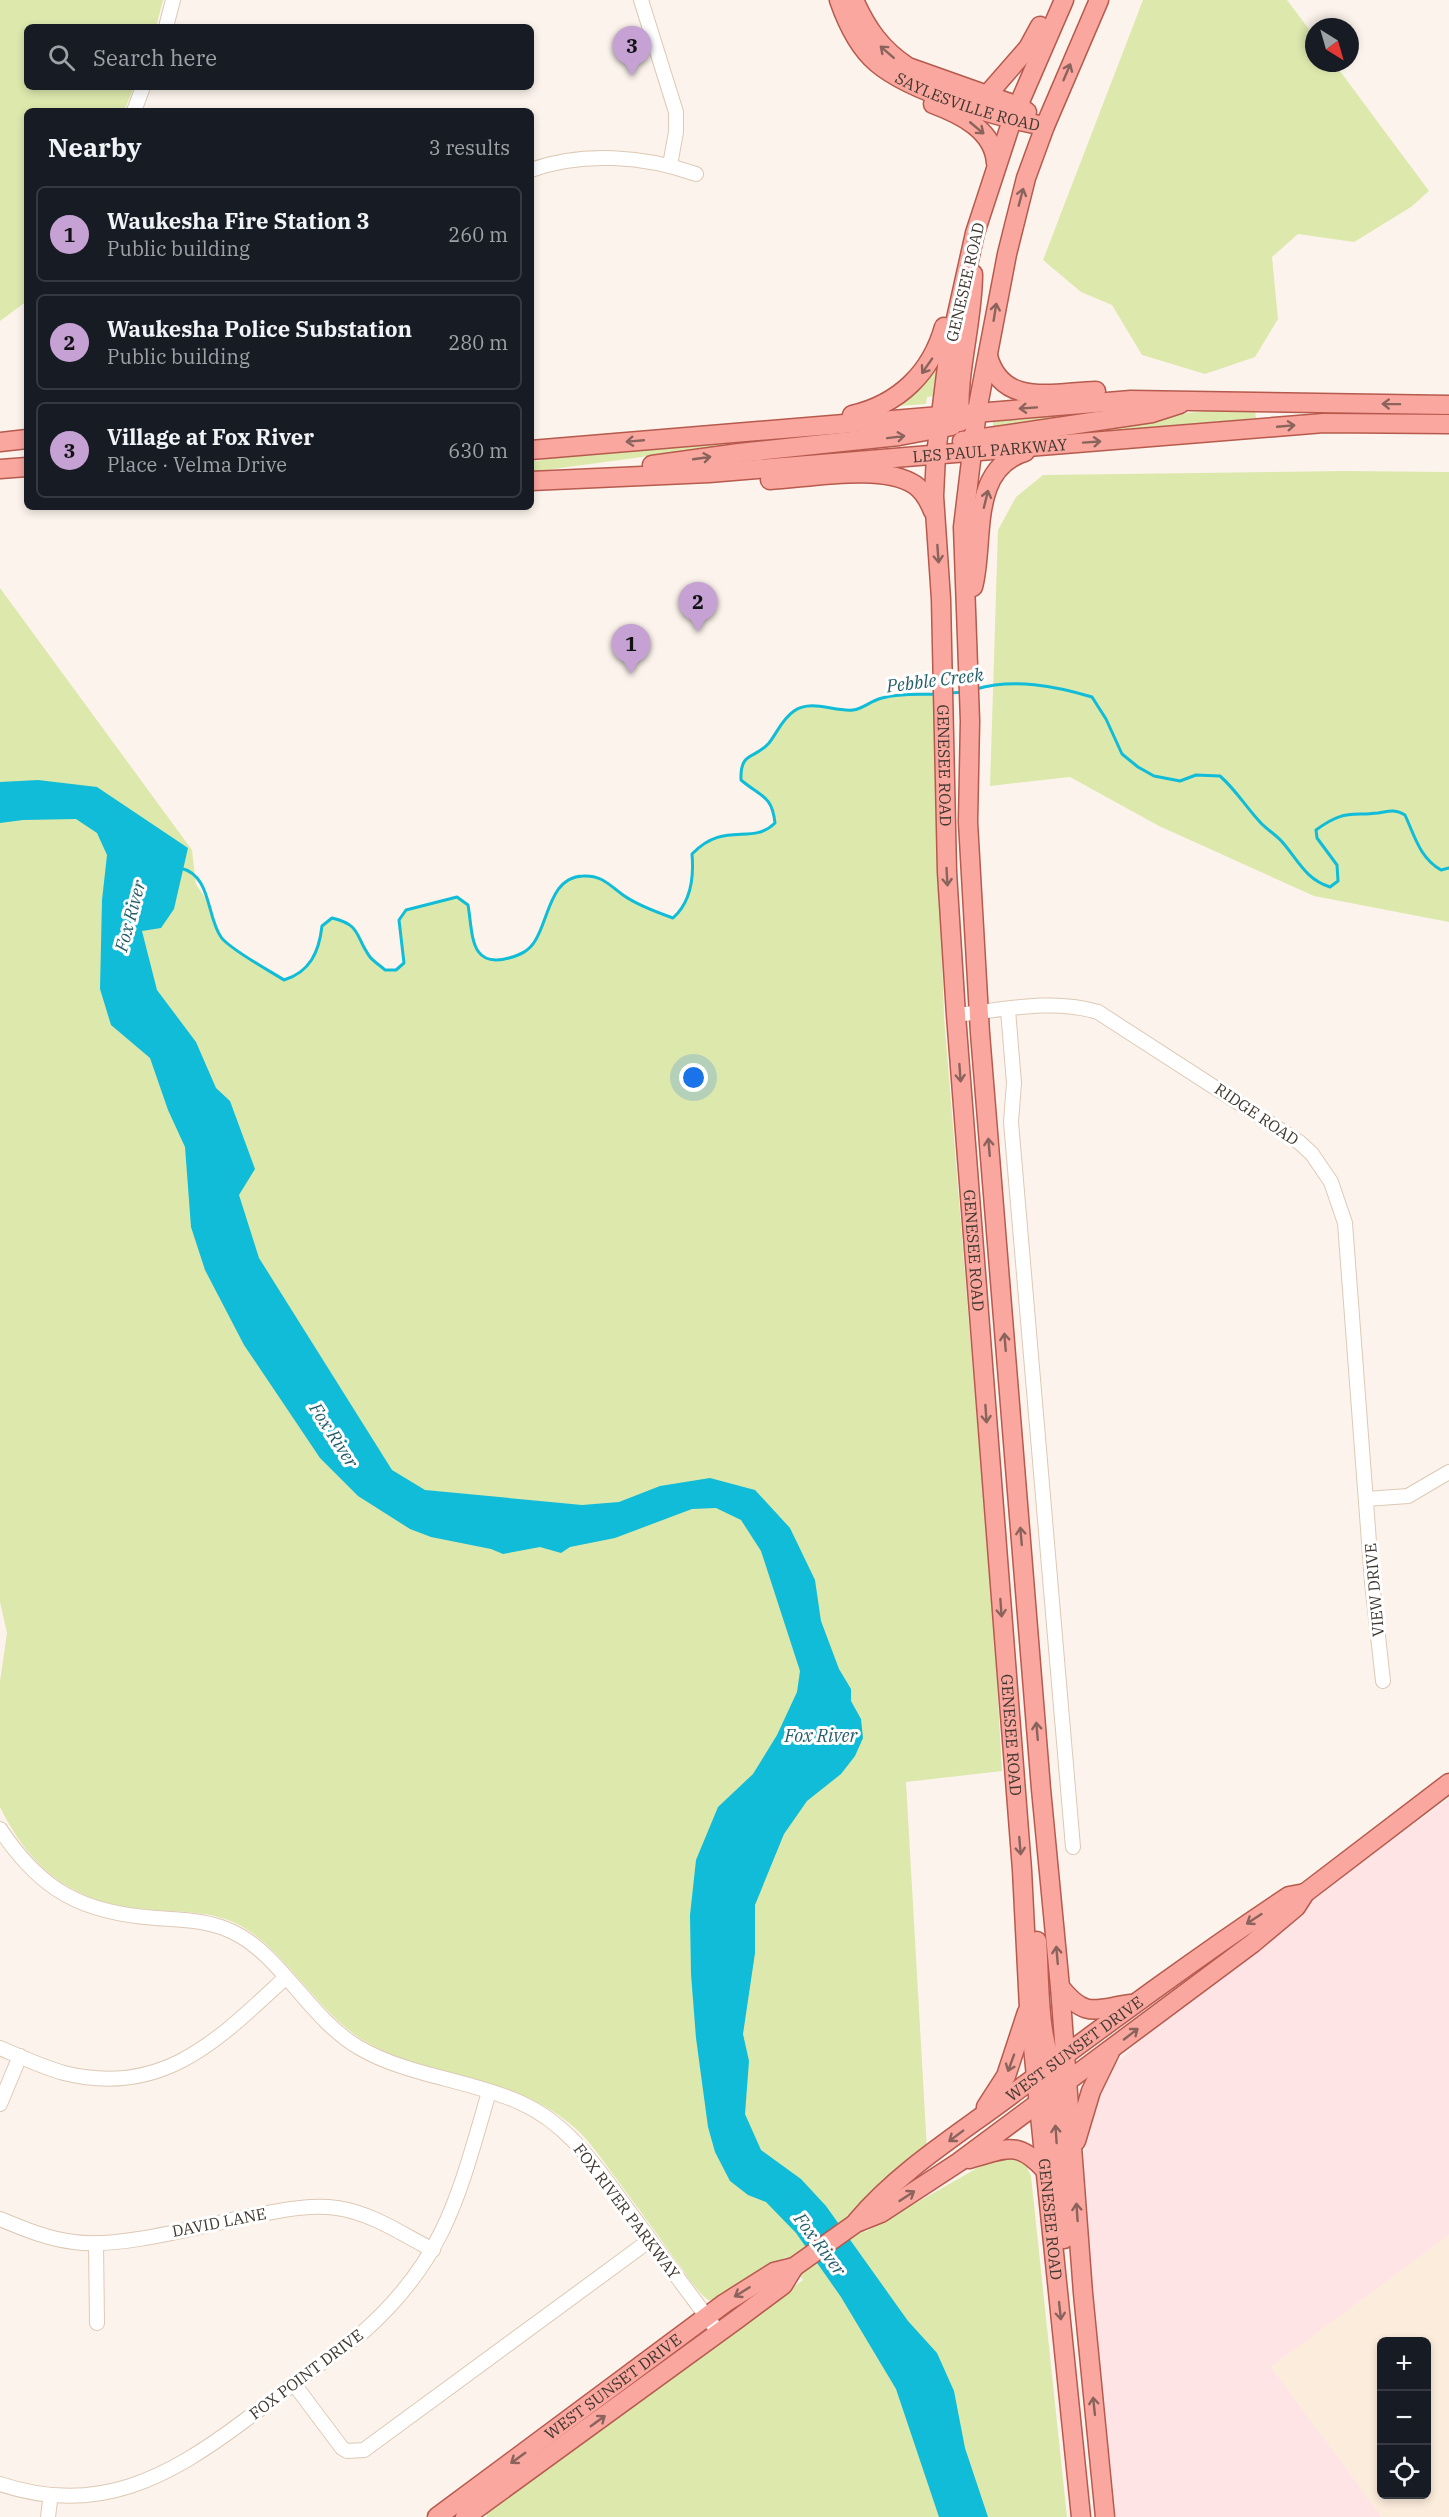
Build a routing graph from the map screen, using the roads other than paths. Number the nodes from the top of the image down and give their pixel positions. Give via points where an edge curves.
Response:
1 (173, 0) edge
2 (641, 0) edge
3 (829, 0) edge
4 (839, 0) edge
5 (854, 0) edge
6 (1053, 0) edge
7 (1064, 0) edge
8 (1099, 0) edge
9 (167, 24) edge
10 (142, 90) edge
11 (987, 95) junction
12 (135, 108) edge
13 (1015, 113) junction
14 (1045, 126) junction
15 (996, 163) junction
16 (670, 165) junction
17 (534, 169) edge
18 (696, 174) dead end
19 (974, 238) junction
20 (988, 356) junction
21 (1196, 399) junction
22 (1449, 405) edge
23 (1449, 424) edge
24 (961, 427) junction
25 (798, 428) junction
26 (24, 439) edge
27 (0, 442) edge
28 (1043, 446) junction
29 (534, 450) edge
30 (936, 454) junction
31 (24, 467) edge
32 (0, 469) edge
33 (709, 473) junction
34 (536, 481) edge
35 (936, 518) junction
36 (966, 618) junction
37 (1008, 1010) junction
38 (979, 1012) junction
39 (956, 1015) junction
40 (1449, 1472) edge
41 (1366, 1499) junction
42 (1383, 1681) dead end
43 (1449, 1783) edge
44 (0, 1829) edge
45 (1073, 1847) dead end
46 (1022, 1870) junction
47 (1305, 1893) junction
48 (285, 1978) junction
49 (1060, 1986) junction
50 (1133, 2004) junction
51 (1029, 2008) junction
52 (0, 2048) edge
53 (1112, 2049) junction
54 (20, 2056) junction
55 (1058, 2060) junction
56 (1036, 2076) junction
57 (1068, 2082) junction
58 (489, 2092) junction
59 (1045, 2098) junction
60 (0, 2104) edge
61 (976, 2121) junction
62 (1073, 2151) junction
63 (959, 2162) junction
64 (1045, 2170) junction
65 (0, 2219) edge
66 (856, 2223) junction
67 (650, 2240) junction
68 (96, 2243) junction
69 (433, 2250) junction
70 (795, 2267) junction
71 (1083, 2293) junction
72 (706, 2316) junction
73 (97, 2323) dead end
74 (719, 2333) junction
75 (294, 2384) junction
76 (0, 2484) edge
77 (50, 2501) junction
78 (48, 2517) edge
79 (437, 2517) edge
80 (465, 2517) edge
81 (1081, 2517) edge
82 (1105, 2517) edge

1 - 9 street
2 - 16 street via 676,112
3 -> 15 main road via 844,40 873,73 886,84 947,109 977,127 992,146
4 - 13 main road, SAYLESVILLE ROAD via 853,33 887,71 912,84
11 -> 5 main road, SAYLESVILLE ROAD via 896,59 870,33
6 - 11 main road via 1028,48
7 - 13 main road, GENESEE ROAD
14 -> 8 main road, GENESEE ROAD
10 - 12 street
11 - 13 main road, SAYLESVILLE ROAD
13 - 14 main road, SAYLESVILLE ROAD
13 - 15 main road, GENESEE ROAD
20 -> 14 main road, GENESEE ROAD via 1007,254 1026,178
15 - 19 main road, GENESEE ROAD
16 - 17 street via 628,158 553,162
16 - 18 street
19 - 24 main road, GENESEE ROAD via 949,350
19 -> 25 main road via 957,265 937,347 919,376 900,395 879,407
20 - 21 main road via 1000,382 1023,392 1149,388
20 - 24 main road, GENESEE ROAD
22 -> 21 main road, LES PAUL PARKWAY
21 -> 24 main road, LES PAUL PARKWAY via 1131,400
21 - 24 main road via 1152,414
28 -> 23 main road, LES PAUL PARKWAY via 1324,423
24 - 25 main road, LES PAUL PARKWAY
24 - 28 main road, LES PAUL PARKWAY
24 - 30 main road, LES PAUL PARKWAY
24 - 30 main road, GENESEE ROAD
34 -> 24 main road
24 - 36 main road, GENESEE ROAD
25 -> 29 main road, LES PAUL PARKWAY
26 - 27 main road
36 -> 28 main road via 976,579 981,517 991,479 1006,460
30 - 33 main road, LES PAUL PARKWAY
30 - 35 main road, GENESEE ROAD
31 - 32 main road
33 - 34 main road, LES PAUL PARKWAY
33 - 35 main road via 771,480 866,474 895,477 916,485
35 -> 39 main road, GENESEE ROAD via 947,872
36 - 38 main road, GENESEE ROAD via 968,822
37 - 38 street, RIDGE ROAD
37 - 41 street, RIDGE ROAD via 1077,1005 1098,1012 1283,1129 1312,1154 1336,1195 1345,1223
37 - 45 street via 1014,1083 1011,1122
38 - 39 street, RIDGE ROAD
49 -> 38 main road, GENESEE ROAD
39 -> 46 main road, GENESEE ROAD
40 - 41 street via 1408,1496
41 - 42 street, VIEW DRIVE
43 - 47 main road, WEST SUNSET DRIVE
44 - 48 street, FOX RIVER PARKWAY via 42,1879 74,1899 110,1913 217,1925 247,1940
46 - 51 main road, GENESEE ROAD
46 - 55 main road via 1032,1893 1045,2039
47 -> 50 main road, WEST SUNSET DRIVE via 1289,1896
53 -> 47 main road, WEST SUNSET DRIVE via 1253,1942 1296,1907
48 - 54 street via 204,2049 151,2074 87,2078
48 - 58 street, FOX RIVER PARKWAY via 317,2014 357,2046 394,2064
49 - 50 main road via 1086,2010
49 - 55 main road, GENESEE ROAD
50 - 55 main road, WEST SUNSET DRIVE
51 - 56 main road, GENESEE ROAD
51 -> 61 main road via 1006,2076
52 - 54 street
53 - 57 main road, WEST SUNSET DRIVE
53 - 62 main road via 1091,2091
54 - 60 street
55 - 56 main road, WEST SUNSET DRIVE
55 - 57 main road, GENESEE ROAD
56 - 59 main road, GENESEE ROAD
56 - 61 main road, WEST SUNSET DRIVE
57 - 59 main road, WEST SUNSET DRIVE
57 - 62 main road, GENESEE ROAD
58 - 67 street, FOX RIVER PARKWAY via 535,2110 570,2135
58 - 69 street, FOX POINT DRIVE via 453,2207
59 - 63 main road, WEST SUNSET DRIVE
59 - 64 main road, GENESEE ROAD
71 -> 59 main road via 1066,2259 1056,2123
61 -> 66 main road, WEST SUNSET DRIVE via 874,2201
71 -> 62 main road, GENESEE ROAD
63 - 64 main road via 1018,2148 1033,2156
66 -> 63 main road, WEST SUNSET DRIVE via 882,2213
64 -> 81 main road, GENESEE ROAD
65 - 68 street, DAVID LANE via 54,2239
66 - 70 main road, WEST SUNSET DRIVE
67 - 72 street, FOX RIVER PARKWAY
67 - 75 street via 364,2450 342,2448
68 - 69 street, DAVID LANE via 323,2207 369,2216
68 - 73 street
69 - 75 street, FOX POINT DRIVE via 416,2277 383,2314
70 -> 72 main road, WEST SUNSET DRIVE via 774,2272
70 - 74 main road, WEST SUNSET DRIVE via 783,2285
82 -> 71 main road, GENESEE ROAD
72 - 74 street, FOX RIVER PARKWAY
72 -> 79 main road, WEST SUNSET DRIVE
80 -> 74 main road, WEST SUNSET DRIVE
75 - 77 street, FOX POINT DRIVE via 161,2481 120,2497
76 - 77 street, FOX POINT DRIVE
77 - 78 street

